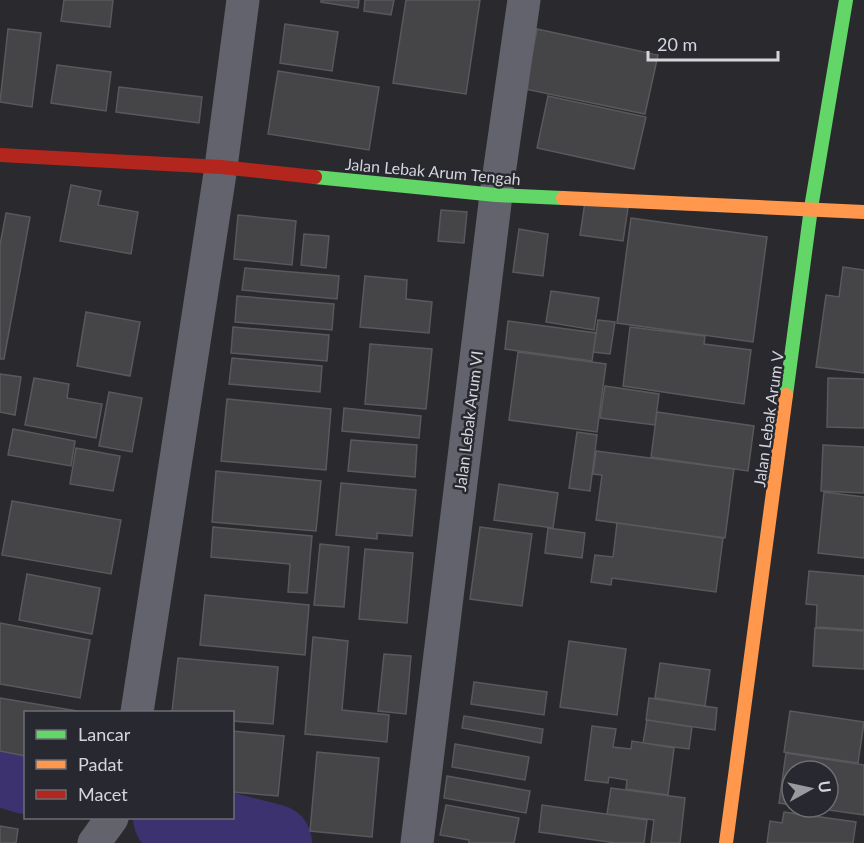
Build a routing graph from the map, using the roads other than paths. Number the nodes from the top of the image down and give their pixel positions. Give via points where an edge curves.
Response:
1 (243, 0) edge
2 (524, 0) edge
3 (846, 0) edge
4 (0, 155) edge
5 (221, 166) junction
6 (496, 195) junction
7 (811, 208) junction
8 (864, 212) edge
9 (137, 711) edge
10 (111, 819) edge
11 (94, 843) edge
12 (417, 843) edge
13 (726, 843) edge

1 - 5 street
2 - 6 street, Jalan Lebak Arum VI
3 - 7 street, Jalan Lebak Arum V
4 - 5 street, Jalan Lebak Arum Tengah
5 - 6 street, Jalan Lebak Arum Tengah
5 - 9 street
6 - 7 street, Jalan Lebak Arum Tengah
6 - 12 street, Jalan Lebak Arum VI
7 - 8 street, Jalan Lebak Arum Tengah
7 - 13 street, Jalan Lebak Arum V
10 - 11 street

